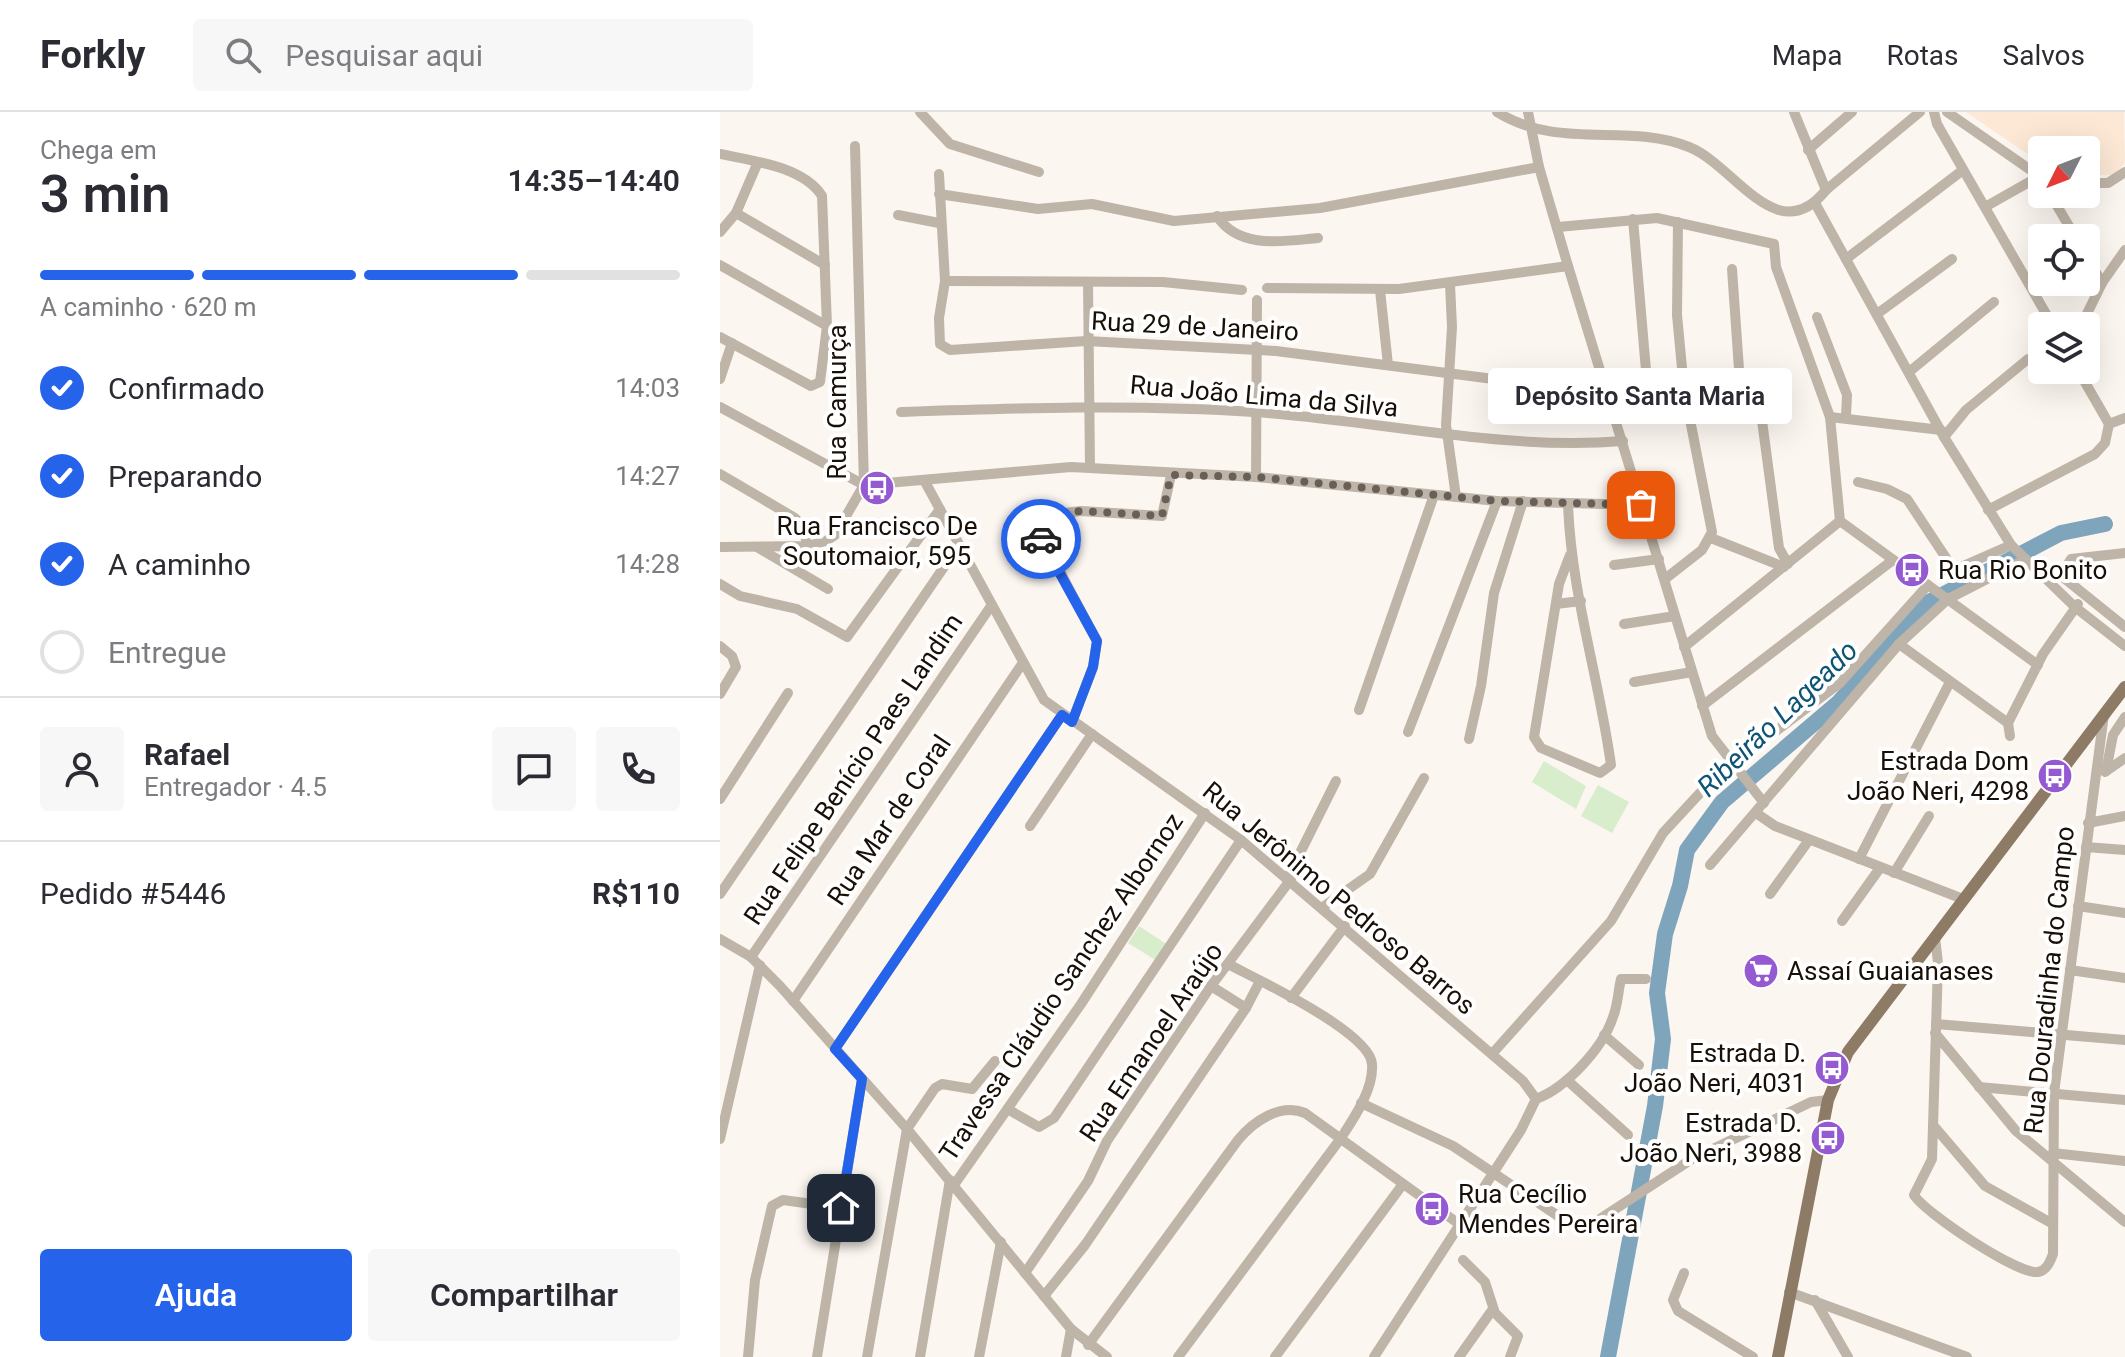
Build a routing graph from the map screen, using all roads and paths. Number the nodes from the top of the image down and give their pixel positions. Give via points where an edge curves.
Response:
1 (920, 112) edge
2 (930, 112) edge
3 (1497, 112) edge
4 (1528, 112) edge
5 (1794, 112) edge
6 (1852, 112) edge
7 (1920, 112) edge
8 (1934, 112) edge
9 (1947, 112) edge
10 (933, 124) junction
11 (1532, 129) junction
12 (855, 146) dead end
13 (1808, 150) junction
14 (720, 154) edge
15 (758, 162) junction
16 (1539, 167) junction
17 (2028, 169) edge
18 (1963, 170) junction
19 (1039, 172) dead end
20 (2125, 172) edge
21 (939, 174) dead end
22 (2100, 183) edge
23 (2028, 184) edge
24 (1826, 190) junction
25 (939, 194) junction
26 (1815, 203) junction
27 (1985, 207) junction
28 (736, 213) junction
29 (898, 215) dead end
30 (1217, 216) junction
31 (1633, 219) junction
32 (1678, 222) junction
33 (939, 223) junction
34 (1558, 227) junction
35 (720, 232) edge
36 (1318, 238) dead end
37 (2125, 250) edge
38 (1846, 259) junction
39 (1952, 259) dead end
40 (720, 265) edge
41 (825, 265) junction
42 (1568, 266) junction
43 (1732, 269) dead end
44 (2100, 280) edge
45 (945, 281) junction
46 (1088, 282) junction
47 (2102, 283) junction
48 (1450, 284) junction
49 (1267, 288) dead end
50 (1242, 290) dead end
51 (1380, 290) junction
52 (1257, 300) dead end
53 (1994, 302) dead end
54 (2045, 312) edge
55 (2088, 312) edge
56 (1877, 314) junction
57 (1817, 317) dead end
58 (827, 326) junction
59 (720, 337) edge
60 (1086, 341) junction
61 (732, 343) junction
62 (1256, 349) junction
63 (2028, 359) dead end
64 (1388, 365) junction
65 (1450, 372) junction
66 (1909, 372) junction
67 (1602, 378) junction
68 (720, 379) edge
69 (1647, 382) junction
70 (2086, 384) edge
71 (1684, 389) junction
72 (1741, 398) junction
73 (1089, 405) junction
74 (720, 407) edge
75 (901, 412) dead end
76 (1256, 412) junction
77 (1828, 414) junction
78 (1846, 416) junction
79 (2125, 418) edge
80 (2109, 424) junction
81 (1942, 433) junction
82 (1447, 435) junction
83 (1623, 441) junction
84 (1090, 468) junction
85 (720, 474) edge
86 (1171, 475) junction
87 (1256, 477) junction
88 (924, 480) junction
89 (1858, 482) dead end
90 (864, 485) junction
91 (1434, 495) junction
92 (1456, 497) junction
93 (1497, 501) junction
94 (1523, 501) junction
95 (1568, 504) junction
96 (1641, 505) junction
97 (940, 509) junction
98 (1988, 510) junction
99 (1840, 521) junction
100 (1711, 538) junction
101 (959, 545) junction
102 (2011, 545) junction
103 (755, 546) junction
104 (807, 546) junction
105 (720, 547) edge
106 (2125, 553) edge
107 (1570, 555) junction
108 (1659, 559) junction
109 (1893, 560) junction
110 (2024, 560) junction
111 (1614, 565) dead end
112 (1786, 566) junction
113 (1665, 579) junction
114 (720, 584) edge
115 (1930, 586) junction
116 (828, 589) dead end
117 (1945, 597) junction
118 (2087, 597) junction
119 (1581, 601) junction
120 (1556, 604) junction
121 (991, 606) junction
122 (2075, 607) junction
123 (1675, 616) junction
124 (1624, 624) dead end
125 (2125, 627) edge
126 (1899, 644) junction
127 (720, 646) edge
128 (2125, 646) edge
129 (1684, 647) junction
130 (1022, 664) junction
131 (2038, 665) junction
132 (1692, 672) junction
133 (1634, 682) dead end
134 (1950, 682) junction
135 (2125, 687) edge
136 (788, 693) dead end
137 (720, 694) edge
138 (1702, 706) junction
139 (2105, 708) junction
140 (1359, 710) dead end
141 (2125, 717) edge
142 (1067, 718) junction
143 (2008, 723) junction
144 (1408, 732) dead end
145 (1092, 734) junction
146 (2010, 736) dead end
147 (1469, 739) dead end
148 (2125, 758) edge
149 (1732, 764) junction
150 (2106, 771) junction
151 (1424, 778) dead end
152 (1336, 781) dead end
153 (2094, 791) junction
154 (720, 799) edge
155 (1764, 803) junction
156 (1205, 813) junction
157 (1756, 813) junction
158 (1929, 816) dead end
159 (2125, 816) edge
160 (2088, 823) junction
161 (1030, 826) dead end
162 (1241, 840) junction
163 (1809, 840) junction
164 (2086, 847) junction
165 (2125, 850) edge
166 (1859, 859) junction
167 (1710, 865) dead end
168 (1880, 868) junction
169 (1894, 873) junction
170 (1289, 878) junction
171 (720, 894) edge
172 (1770, 894) dead end
173 (1963, 899) junction
174 (2078, 906) junction
175 (1323, 907) junction
176 (2125, 913) edge
177 (1842, 921) dead end
178 (1345, 926) junction
179 (1935, 937) junction
180 (720, 939) edge
181 (751, 957) junction
182 (1228, 964) junction
183 (760, 965) junction
184 (2070, 970) junction
185 (2125, 978) edge
186 (1646, 979) dead end
187 (1260, 981) junction
188 (1211, 986) junction
189 (1291, 998) junction
190 (793, 1001) junction
191 (1246, 1008) junction
192 (1936, 1029) junction
193 (2060, 1032) junction
194 (1604, 1035) junction
195 (2125, 1040) edge
196 (835, 1049) junction
197 (1492, 1054) junction
198 (995, 1061) dead end
199 (1639, 1065) dead end
200 (862, 1079) junction
201 (1568, 1081) junction
202 (1979, 1087) junction
203 (2054, 1093) junction
204 (1536, 1099) junction
205 (1828, 1100) junction
206 (2125, 1100) edge
207 (1361, 1103) junction
208 (1009, 1110) junction
209 (1933, 1125) junction
210 (907, 1129) junction
211 (1628, 1135) dead end
212 (1341, 1138) junction
213 (720, 1139) edge
214 (2053, 1157) junction
215 (2125, 1161) edge
216 (1493, 1172) junction
217 (952, 1182) junction
218 (1403, 1184) junction
219 (841, 1208) junction
220 (2125, 1222) edge
221 (1459, 1224) junction
222 (2053, 1224) junction
223 (1001, 1242) junction
224 (1443, 1246) junction
225 (1025, 1273) junction
226 (1684, 1273) dead end
227 (1789, 1292) junction
228 (1044, 1296) junction
229 (1815, 1300) junction
230 (1493, 1309) junction
231 (1785, 1315) junction
232 (1071, 1329) junction
233 (1088, 1345) junction
234 (748, 1357) edge
235 (817, 1357) edge
236 (867, 1357) edge
237 (920, 1357) edge
238 (979, 1357) edge
239 (1066, 1357) edge
240 (1107, 1357) edge
241 (1178, 1357) edge
242 (1275, 1357) edge
243 (1374, 1357) edge
244 (1459, 1357) edge
245 (1510, 1357) edge
246 (1753, 1357) edge
247 (1770, 1357) edge
248 (1778, 1357) edge
249 (1848, 1357) edge
250 (1967, 1357) edge

1 - 10 street
2 - 10 street
3 - 11 street
4 - 11 street
5 - 13 street
6 - 13 street
7 - 24 street
8 - 18 street
9 - 17 street
10 - 19 street via 950,144
11 - 16 street
11 - 26 street via 1680,143 1716,162 1773,210 1789,213
12 - 90 street, Rua Camurça
13 - 24 street
14 - 15 street
15 - 28 street
15 - 41 street via 819,191
16 - 30 street via 1320,208
16 - 34 street
18 - 27 street
18 - 38 street
20 - 22 street
21 - 25 street
23 - 27 street
24 - 26 street
25 - 30 street via 1038,209 1092,204 1162,220
25 - 33 street
26 - 38 street
27 - 54 street
28 - 35 street
28 - 41 street
29 - 33 street
30 - 36 street via 1249,240
31 - 32 street
31 - 34 street
31 - 69 street
32 - 71 street via 1677,315
32 - 77 street via 1776,245 1776,267
33 - 45 street
34 - 42 street
37 - 47 street
38 - 56 street
39 - 56 street
40 - 58 street
41 - 58 street
42 - 48 street
42 - 67 street
43 - 72 street
44 - 47 street
45 - 46 street
45 - 60 street, Rua 29 de Janeiro via 940,344 962,352
46 - 50 street
46 - 60 street
47 - 55 street
48 - 51 street
48 - 65 street
49 - 51 street
51 - 64 street
52 - 62 street
53 - 66 street
56 - 66 street
57 - 78 street via 1847,395
58 - 61 street via 817,386
59 - 61 street
60 - 62 street, Rua 29 de Janeiro
60 - 73 street
61 - 68 street
62 - 64 street, Rua 29 de Janeiro
62 - 76 street
63 - 81 street
64 - 65 street, Rua 29 de Janeiro
65 - 67 street, Rua 29 de Janeiro via 1509,381
65 - 82 street
66 - 81 street
67 - 69 street, Rua 29 de Janeiro
67 - 83 street
69 - 71 street, Rua 29 de Janeiro
70 - 80 street
71 - 72 street, Rua 29 de Janeiro
71 - 100 street
72 - 112 street via 1755,402 1761,413 1779,548
73 - 75 street, Rua João Lima da Silva
73 - 76 street, Rua João Lima da Silva
73 - 84 street
74 - 90 street
76 - 82 street, Rua João Lima da Silva
76 - 87 street
77 - 78 street
77 - 99 street
78 - 81 street
79 - 80 street
80 - 98 street via 2105,443 2095,454
81 - 98 street
82 - 83 street, Rua João Lima da Silva via 1592,444
82 - 92 street
83 - 96 street
84 - 86 street
84 - 88 street
85 - 104 street via 795,518
86 - 87 street
86 - 142 street via 1162,516 1081,511 1031,517 1097,641 1093,667
87 - 91 street
88 - 90 street
88 - 97 street, Rua Jerônimo Pedroso Barros
89 - 102 street via 1907,499 1954,570
90 - 104 street, Rua Camurça via 835,535
91 - 92 street
91 - 140 street
92 - 93 street
93 - 94 street
93 - 144 street
94 - 95 street
94 - 147 street via 1494,593
95 - 96 street
95 - 107 street
96 - 108 street
97 - 101 street, Rua Jerônimo Pedroso Barros
97 - 114 street via 852,635 845,637 815,616 734,594
98 - 102 street
99 - 109 street
99 - 112 street
100 - 112 street
100 - 113 street
101 - 121 street, Rua Jerônimo Pedroso Barros
101 - 171 street
102 - 110 street
103 - 104 street
103 - 105 street
103 - 116 street
106 - 118 street via 2081,556 2064,565 2064,578
107 - 119 street
107 - 120 street
108 - 111 street
108 - 113 street
109 - 115 street
109 - 138 street
110 - 117 street
110 - 122 street
112 - 129 street
113 - 123 street
115 - 117 street
115 - 149 street via 1861,664
117 - 126 street
117 - 131 street
118 - 122 street
118 - 125 street
119 - 120 street
119 - 120 street via 1611,765 1600,773 1541,748 1534,737
121 - 130 street, Rua Jerônimo Pedroso Barros
121 - 181 street, Rua Felipe Benício Paes Landim
122 - 128 street
122 - 131 street
123 - 124 street
123 - 129 street
126 - 134 street
126 - 155 street
127 - 137 street via 735,662
129 - 132 street
130 - 142 street, Rua Jerônimo Pedroso Barros via 1044,700
130 - 190 street, Rua Mar de Coral
131 - 143 street
132 - 133 street
132 - 138 street
134 - 143 street
134 - 166 street
135 - 139 main road
136 - 154 street
138 - 149 street via 1712,736
139 - 153 street, Rua Douradinha do Campo
139 - 173 main road
141 - 150 street via 2113,735
142 - 145 street, Rua Jerônimo Pedroso Barros
142 - 196 street
143 - 146 street
145 - 156 street, Rua Jerônimo Pedroso Barros
145 - 161 street
148 - 150 street
149 - 155 street
149 - 197 street via 1663,833 1611,921
150 - 153 street
151 - 175 street via 1370,874
152 - 170 street, Rua Emanoel Araújo
153 - 160 street, Rua Douradinha do Campo
155 - 157 street
156 - 162 street, Rua Jerônimo Pedroso Barros
156 - 208 street, Travessa Cláudio Sanchez Albornoz
157 - 163 street
157 - 167 street
158 - 169 street
159 - 160 street
160 - 164 street, Rua Douradinha do Campo
162 - 170 street, Rua Jerônimo Pedroso Barros
162 - 208 street via 1054,1118 1039,1127
163 - 166 street
163 - 172 street
164 - 165 street
164 - 174 street, Rua Douradinha do Campo
166 - 168 street
168 - 169 street
168 - 177 street
169 - 173 street
170 - 175 street, Rua Jerônimo Pedroso Barros
170 - 182 street, Rua Emanoel Araújo
173 - 179 main road
174 - 176 street
174 - 184 street, Rua Douradinha do Campo
175 - 178 street, Rua Jerônimo Pedroso Barros
178 - 189 street
178 - 197 street, Rua Jerônimo Pedroso Barros
179 - 192 street
179 - 205 main road via 1856,1039
180 - 181 street
181 - 183 street
182 - 187 street
182 - 188 street, Rua Emanoel Araújo
183 - 190 street
183 - 213 street
184 - 185 street
184 - 193 street, Rua Douradinha do Campo
186 - 194 street via 1621,979
187 - 189 street
187 - 191 street
188 - 191 street
188 - 225 street, Rua Emanoel Araújo
189 - 207 street via 1340,1028 1368,1053 1372,1070
190 - 196 street
191 - 228 street via 1094,1232
192 - 193 street
192 - 202 street
192 - 209 street
193 - 195 street
193 - 203 street, Rua Douradinha do Campo
194 - 199 street
194 - 201 street
196 - 200 street
197 - 204 street, Rua Jerônimo Pedroso Barros
198 - 210 street via 972,1089 942,1084 935,1088
200 - 210 street
200 - 219 street
201 - 204 street
201 - 211 street
202 - 203 street
202 - 214 street via 2007,1122
203 - 206 street
203 - 214 street, Rua Douradinha do Campo
204 - 216 street
205 - 216 street via 1811,1102 1692,1159 1586,1228 1570,1224
205 - 227 main road
207 - 212 street
207 - 216 street via 1430,1134
208 - 217 street, Travessa Cláudio Sanchez Albornoz
209 - 222 street via 1985,1186
209 - 222 street, Rua Douradinha do Campo via 1932,1159 1914,1195 1949,1226 2033,1273 2050,1262
210 - 217 street
210 - 236 street
212 - 218 street
212 - 233 street via 1297,1110 1278,1112 1247,1130
212 - 241 street
214 - 215 street
214 - 220 street
214 - 222 street, Rua Douradinha do Campo
216 - 221 street
217 - 223 street
217 - 237 street
218 - 221 street
218 - 242 street
219 - 234 street via 783,1200 772,1206 755,1280
219 - 235 street
221 - 224 street
223 - 225 street
223 - 238 street
224 - 230 street via 1485,1282
224 - 243 street
225 - 228 street
226 - 246 street via 1673,1300 1678,1311
227 - 229 street
227 - 231 main road
228 - 232 street
229 - 249 street
229 - 250 street
230 - 244 street
230 - 245 street via 1518,1336
231 - 247 main road
231 - 248 main road
232 - 233 street
232 - 239 street
233 - 240 street

